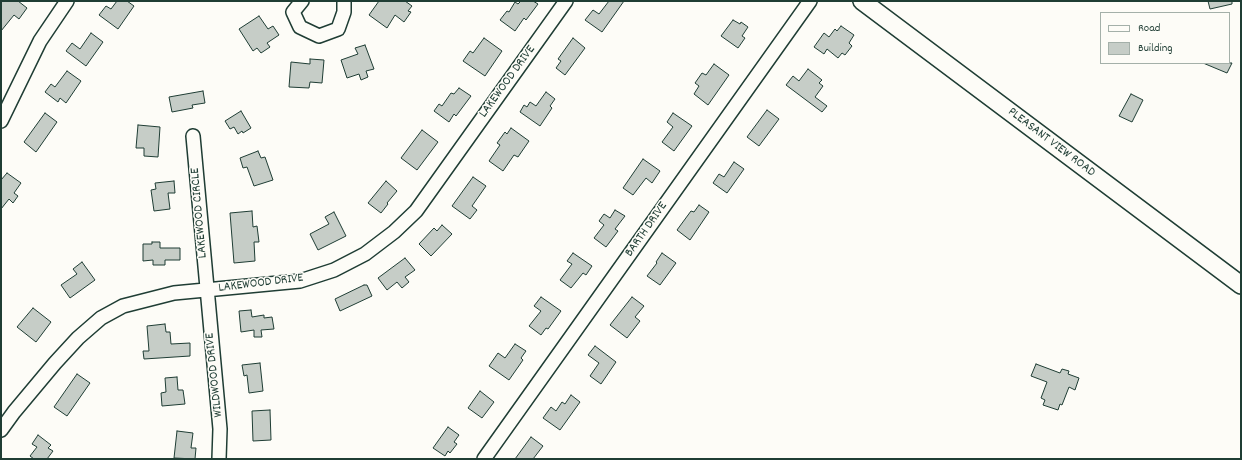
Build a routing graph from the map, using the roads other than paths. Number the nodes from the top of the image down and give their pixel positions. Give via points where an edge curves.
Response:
1 (67, 1) edge
2 (302, 1) edge
3 (344, 1) edge
4 (566, 1) edge
5 (810, 1) edge
6 (862, 1) edge
7 (1, 121) edge
8 (192, 136) dead end
9 (1241, 286) edge
10 (207, 291) junction
11 (1, 430) edge
12 (219, 459) edge
13 (484, 459) edge

1 - 7 street via 40,41
2 - 3 street via 293,12 300,27 320,36 338,29 344,12
4 - 10 street, LAKEWOOD DRIVE via 416,210 394,232 365,254 334,270 300,281
5 - 13 street, BARTH DRIVE
6 - 9 main road, PLEASANT VIEW ROAD
8 - 10 street, LAKEWOOD CIRCLE
10 - 11 street, LAKEWOOD DRIVE via 174,293 123,306 101,318 55,363
10 - 12 street, WILDWOOD DRIVE via 220,428

